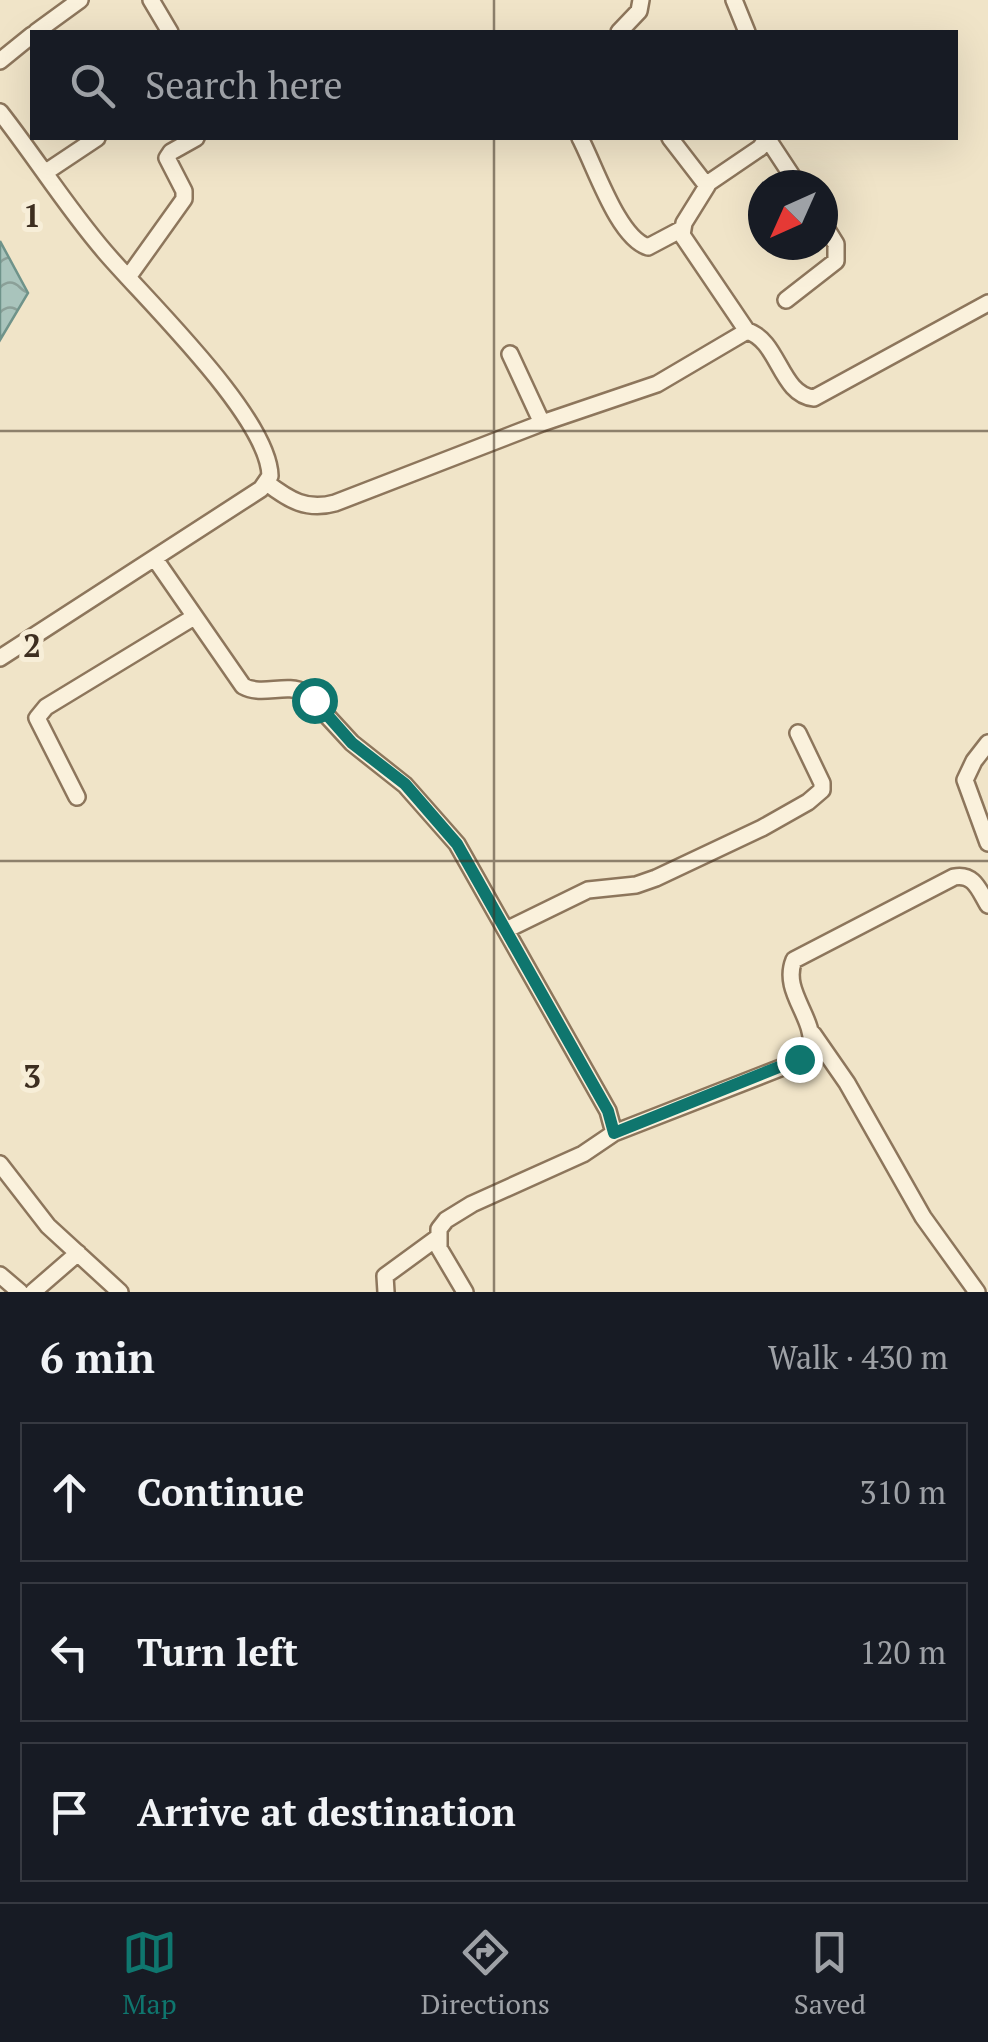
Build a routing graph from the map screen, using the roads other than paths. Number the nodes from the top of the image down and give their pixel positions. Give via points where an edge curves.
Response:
1 (80, 0) edge
2 (151, 0) edge
3 (641, 0) edge
4 (734, 0) edge
5 (39, 30) edge
6 (169, 30) edge
7 (621, 30) edge
8 (746, 30) edge
9 (30, 37) edge
10 (0, 61) edge
11 (0, 112) edge
12 (93, 140) edge
13 (192, 140) edge
14 (581, 140) edge
15 (672, 140) edge
16 (766, 140) edge
17 (768, 140) edge
18 (788, 170) edge
19 (46, 172) junction
20 (706, 184) junction
21 (682, 230) junction
22 (836, 260) edge
23 (129, 276) junction
24 (786, 300) dead end
25 (986, 308) edge
26 (747, 330) junction
27 (510, 354) dead end
28 (542, 424) junction
29 (267, 484) junction
30 (155, 559) junction
31 (194, 617) junction
32 (0, 658) edge
33 (798, 732) dead end
34 (988, 743) edge
35 (77, 797) dead end
36 (988, 842) edge
37 (988, 872) edge
38 (977, 886) junction
39 (988, 904) edge
40 (506, 930) junction
41 (814, 1034) junction
42 (614, 1133) junction
43 (0, 1164) edge
44 (437, 1238) junction
45 (78, 1254) junction
46 (0, 1275) edge
47 (20, 1292) edge
48 (33, 1292) edge
49 (120, 1292) edge
50 (386, 1292) edge
51 (465, 1292) edge
52 (976, 1292) edge

1 - 5 street
2 - 6 street
3 - 7 street via 640,11
4 - 8 street
9 - 10 street
11 - 19 street
12 - 19 street
13 - 23 street via 168,158 184,199
14 - 21 street via 635,240 648,247
15 - 20 street
16 - 20 street
17 - 18 street
19 - 23 street
20 - 21 street
21 - 26 street
22 - 24 street
23 - 29 street via 244,414 267,456
25 - 26 street via 814,398 798,394 763,340
26 - 28 street via 657,384
27 - 28 street
28 - 29 street via 321,507 298,504
29 - 30 street
30 - 31 street
30 - 32 street
31 - 35 street via 37,718
31 - 40 street via 244,686 306,692 352,743 416,796 457,844
33 - 40 street via 822,783 808,802 645,883 588,890
34 - 36 street via 964,780
37 - 38 street
38 - 39 street
38 - 41 street via 963,875 954,877 794,960 792,986
40 - 42 street via 608,1111
41 - 42 street via 811,1049 783,1068
41 - 52 street via 923,1217
42 - 44 street via 472,1204 446,1220
43 - 45 street
44 - 50 street via 385,1276
44 - 51 street
45 - 48 street
45 - 49 street
46 - 47 street

